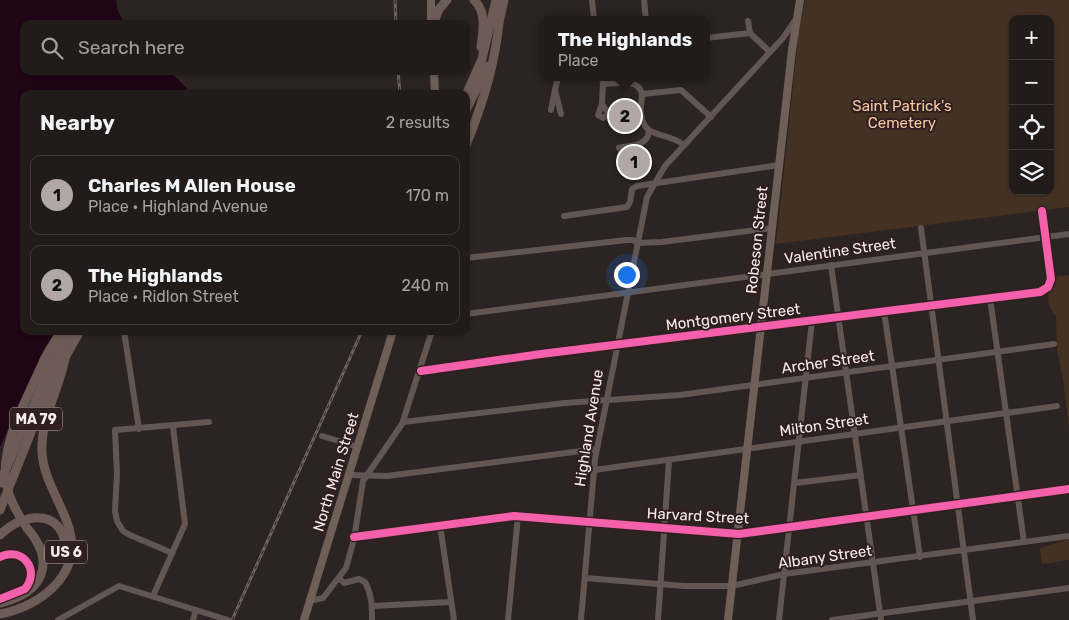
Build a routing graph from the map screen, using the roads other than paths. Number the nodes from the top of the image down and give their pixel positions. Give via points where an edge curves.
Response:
1 (431, 0) edge
2 (447, 0) edge
3 (474, 0) edge
4 (496, 0) edge
5 (504, 0) edge
6 (592, 0) edge
7 (644, 0) edge
8 (800, 0) edge
9 (798, 13) junction
10 (594, 16) edge
11 (646, 16) edge
12 (432, 20) edge
13 (434, 20) edge
14 (748, 21) dead end
15 (499, 22) junction
16 (750, 33) junction
17 (710, 38) edge
18 (770, 52) junction
19 (434, 75) edge
20 (557, 81) edge
21 (603, 81) edge
22 (435, 90) edge
23 (468, 90) edge
24 (468, 90) edge
25 (555, 90) junction
26 (642, 94) junction
27 (470, 102) edge
28 (602, 104) dead end
29 (550, 110) dead end
30 (561, 114) dead end
31 (711, 117) junction
32 (648, 131) junction
33 (470, 134) edge
34 (684, 145) junction
35 (619, 148) dead end
36 (779, 166) junction
37 (652, 185) junction
38 (1042, 211) dead end
39 (564, 216) dead end
40 (772, 228) junction
41 (921, 228) dead end
42 (1069, 234) edge
43 (1045, 237) junction
44 (637, 242) junction
45 (925, 253) junction
46 (470, 258) edge
47 (831, 265) junction
48 (767, 274) junction
49 (627, 292) junction
50 (990, 298) junction
51 (931, 306) junction
52 (884, 311) junction
53 (470, 313) edge
54 (840, 317) junction
55 (812, 321) junction
56 (761, 327) junction
57 (59, 335) edge
58 (68, 335) edge
59 (77, 335) edge
60 (125, 335) edge
61 (392, 335) edge
62 (431, 335) edge
63 (1054, 344) dead end
64 (617, 345) junction
65 (998, 352) junction
66 (66, 353) junction
67 (938, 359) junction
68 (892, 366) junction
69 (421, 371) junction
70 (847, 372) junction
71 (806, 377) junction
72 (755, 384) junction
73 (606, 401) junction
74 (1058, 406) dead end
75 (1007, 412) junction
76 (946, 421) junction
77 (209, 422) dead end
78 (403, 422) junction
79 (173, 427) junction
80 (900, 427) junction
81 (139, 429) junction
82 (856, 433) junction
83 (322, 436) dead end
84 (800, 441) junction
85 (358, 447) junction
86 (748, 448) junction
87 (597, 449) junction
88 (669, 460) junction
89 (594, 470) junction
90 (861, 474) junction
91 (349, 476) junction
92 (365, 477) junction
93 (0, 483) edge
94 (795, 483) junction
95 (1069, 489) edge
96 (1018, 496) junction
97 (958, 504) junction
98 (0, 510) edge
99 (913, 511) junction
100 (518, 516) junction
101 (867, 516) junction
102 (589, 523) junction
103 (440, 525) junction
104 (790, 528) junction
105 (665, 529) junction
106 (739, 534) junction
107 (0, 535) edge
108 (354, 536) junction
109 (1069, 536) edge
110 (1024, 542) junction
111 (964, 551) junction
112 (172, 553) junction
113 (920, 557) junction
114 (874, 563) junction
115 (784, 574) junction
116 (339, 578) junction
117 (585, 578) junction
118 (661, 583) junction
119 (732, 586) junction
120 (1069, 588) edge
121 (152, 596) junction
122 (309, 601) junction
123 (970, 601) junction
124 (451, 602) junction
125 (0, 603) edge
126 (372, 606) junction
127 (0, 609) edge
128 (196, 610) junction
129 (0, 614) edge
130 (881, 617) edge
131 (58, 620) edge
132 (192, 620) edge
133 (228, 620) edge
134 (304, 620) edge
135 (372, 620) edge
136 (454, 620) edge
137 (508, 620) edge
138 (581, 620) edge
139 (658, 620) edge
140 (728, 620) edge
141 (779, 620) edge
142 (832, 620) edge
143 (973, 620) edge

1 - 12 main road
2 - 13 highway
3 - 23 highway via 482,14 482,34
4 - 24 highway via 482,59
5 - 15 highway
6 - 10 street
7 - 11 street
8 - 9 main road, Highland Avenue
9 - 18 street, Highland Avenue via 788,32
9 - 36 main road, Robeson Street
14 - 16 street
15 - 27 highway via 488,66
15 - 33 highway via 488,84
16 - 17 street
16 - 18 street
18 - 31 street, Highland Avenue
19 - 22 main road
20 - 25 street
21 - 26 street via 632,83
21 - 28 street
25 - 29 street
25 - 30 street
26 - 31 street via 681,90
26 - 32 street via 641,118
31 - 34 street, Highland Avenue
32 - 34 street via 672,136
32 - 35 street via 642,143
34 - 37 street, Highland Avenue
36 - 37 street
36 - 40 main road, Robeson Street
37 - 39 street via 632,189 627,208
37 - 44 street, Highland Avenue
38 - 43 street
40 - 44 street via 662,242
40 - 48 main road, Robeson Street
41 - 45 street
42 - 43 street, Valentine Street
43 - 45 street, Valentine Street
43 - 50 street, Montgomery Street via 1051,274 1048,287 1040,292
44 - 46 street via 627,240
44 - 49 street, Highland Avenue
45 - 47 street, Valentine Street
45 - 51 street
47 - 48 street, Valentine Street
47 - 54 street
48 - 49 street, Valentine Street
48 - 56 main road, Robeson Street
49 - 53 street, Valentine Street
49 - 64 street, Highland Avenue
50 - 51 street, Montgomery Street
50 - 65 street
51 - 52 street, Montgomery Street
51 - 67 street
52 - 54 street, Montgomery Street
52 - 68 street
54 - 55 street, Montgomery Street
54 - 70 street
55 - 56 street, Montgomery Street
55 - 71 street
56 - 64 street, Montgomery Street
56 - 72 main road, Robeson Street
57 - 125 highway, bridge via 16,421 3,452 0,474 8,504 42,550 44,564 34,586 25,594
58 - 93 highway, MA 79 via 49,369
59 - 66 highway, MA 79
60 - 81 street
61 - 85 main road, North Main Street
62 - 69 street
63 - 65 street, Archer Street
64 - 69 street, Montgomery Street
64 - 73 street, Highland Avenue
65 - 67 street, Archer Street
65 - 75 street
66 - 98 highway, MA 79 via 51,382
66 - 129 highway via 45,427 42,453 46,476 70,532 69,562 61,579 48,594 29,605
67 - 68 street, Archer Street
67 - 76 street
68 - 70 street, Archer Street
68 - 80 street
69 - 78 street
70 - 71 street, Archer Street
70 - 82 street
71 - 72 street, Archer Street
71 - 84 street
72 - 73 street, Archer Street
72 - 86 main road, Robeson Street
73 - 78 street, Archer Street via 565,402
73 - 87 street, Highland Avenue
74 - 75 street, Milton Street
75 - 76 street, Milton Street
75 - 96 street
76 - 80 street, Milton Street
76 - 97 street
77 - 79 street
78 - 92 street via 398,434
79 - 81 street
79 - 112 street via 185,524
80 - 82 street, Milton Street
80 - 99 street
81 - 112 street via 115,430 116,516 123,531
82 - 84 street, Milton Street
82 - 90 street
83 - 85 street
84 - 86 street, Milton Street
84 - 94 street
85 - 91 main road, North Main Street
86 - 88 street, Milton Street
86 - 106 main road, Robeson Street
87 - 89 street, Highland Avenue
87 - 92 street
88 - 89 street, Milton Street
88 - 105 street
89 - 102 street, Highland Avenue
90 - 94 street
90 - 101 street
91 - 92 street
91 - 122 main road, North Main Street
92 - 108 street
94 - 104 street
95 - 96 street, Harvard Street
96 - 97 street, Harvard Street
96 - 110 street
97 - 99 street, Harvard Street
97 - 111 street
99 - 101 street, Harvard Street
99 - 113 street
100 - 102 street, Harvard Street
100 - 103 street, Harvard Street
100 - 137 street
101 - 104 street, Harvard Street
101 - 114 street
102 - 105 street, Harvard Street
102 - 117 street, Highland Avenue
103 - 108 street, Harvard Street
103 - 124 street
104 - 106 street, Harvard Street
104 - 115 street
105 - 106 street, Harvard Street
105 - 118 street
106 - 119 main road, Robeson Street
107 - 127 highway, US 6 via 20,519 39,517 49,520 59,530 66,549 60,571 45,590 21,603
108 - 116 street via 346,568
109 - 110 street, Albany Street
110 - 111 street, Albany Street
111 - 113 street, Albany Street
111 - 123 street
112 - 121 street
113 - 114 street, Albany Street
114 - 115 street, Albany Street
114 - 130 street
115 - 119 street, Albany Street
115 - 141 street
116 - 122 street via 323,598
116 - 126 street via 344,583 358,579 365,582
117 - 118 street, Albany Street
117 - 138 street, Highland Avenue
118 - 119 street, Albany Street
118 - 139 street
119 - 140 main road, Robeson Street
120 - 123 street
121 - 128 street
121 - 131 street via 119,586
122 - 134 main road, North Main Street
123 - 130 street
123 - 143 street
124 - 126 street
124 - 136 street
126 - 135 street
128 - 132 street
128 - 133 street
130 - 142 street

